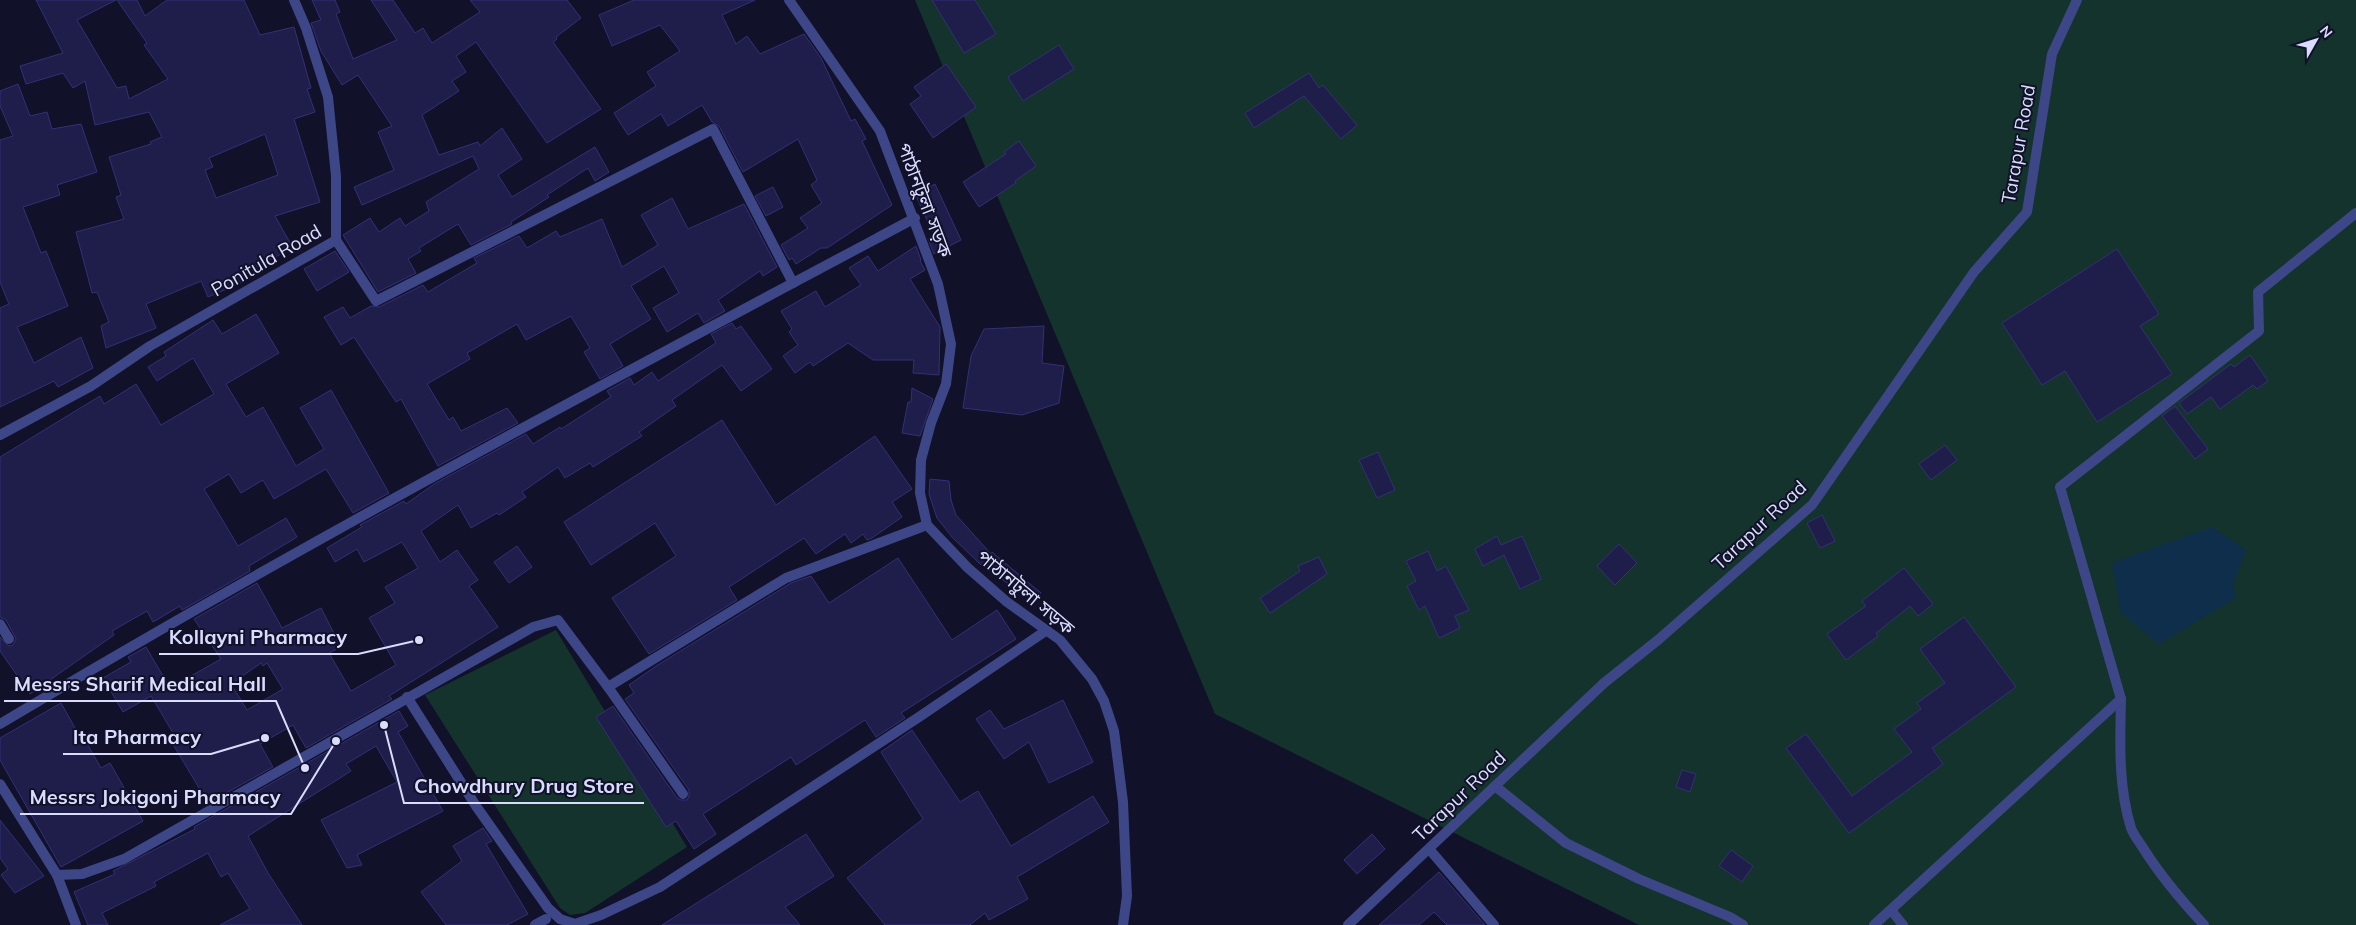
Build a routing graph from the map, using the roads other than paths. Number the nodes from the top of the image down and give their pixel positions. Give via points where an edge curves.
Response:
1 (294, 0) edge
2 (789, 0) edge
3 (2077, 0) edge
4 (2356, 213) edge
5 (915, 218) junction
6 (336, 240) junction
7 (793, 282) junction
8 (0, 435) edge
9 (928, 525) junction
10 (0, 624) edge
11 (1047, 630) junction
12 (9, 639) dead end
13 (608, 688) junction
14 (407, 697) junction
15 (2121, 699) junction
16 (0, 724) edge
17 (0, 784) edge
18 (1495, 786) junction
19 (682, 794) dead end
20 (1430, 850) junction
21 (57, 875) junction
22 (1891, 910) junction
23 (546, 919) dead end
24 (76, 925) edge
25 (535, 925) edge
26 (1123, 925) edge
27 (1348, 925) edge
28 (1494, 925) edge
29 (1743, 925) edge
30 (1874, 925) edge
31 (1903, 925) edge
32 (2204, 925) edge

1 - 6 street, Ponitula Road via 328,96 336,176
2 - 5 street, পাঠানটুলা সড়ক via 880,131
3 - 18 street, Tarapur Road via 2052,54 2027,212 1974,272 1812,505 1604,683
4 - 15 street via 2258,292 2259,331 2060,487
5 - 7 street
5 - 9 street, পাঠানটুলা সড়ক via 938,284 951,344 946,384 921,460 920,493
6 - 7 street via 376,301 713,130
6 - 8 street, Ponitula Road via 150,346 90,386
7 - 16 street via 483,450 110,658
9 - 11 street, পাঠানটুলা সড়ক via 968,568 1007,602
9 - 13 street via 786,578
10 - 12 street
11 - 14 street via 660,887 601,916 575,924 560,919 548,908 476,806
11 - 26 street, পাঠানটুলা সড়ক via 1060,640 1092,679 1114,731 1123,802 1127,896
13 - 14 street via 558,620 533,627
13 - 19 street
14 - 21 street via 124,859 82,874
15 - 22 street
15 - 32 street via 2120,767 2132,830 2161,877
17 - 21 street
18 - 20 street, Tarapur Road
18 - 29 street via 1566,843
20 - 27 street, Tarapur Road
20 - 28 street
21 - 24 street
22 - 30 street
22 - 31 street
23 - 25 street

